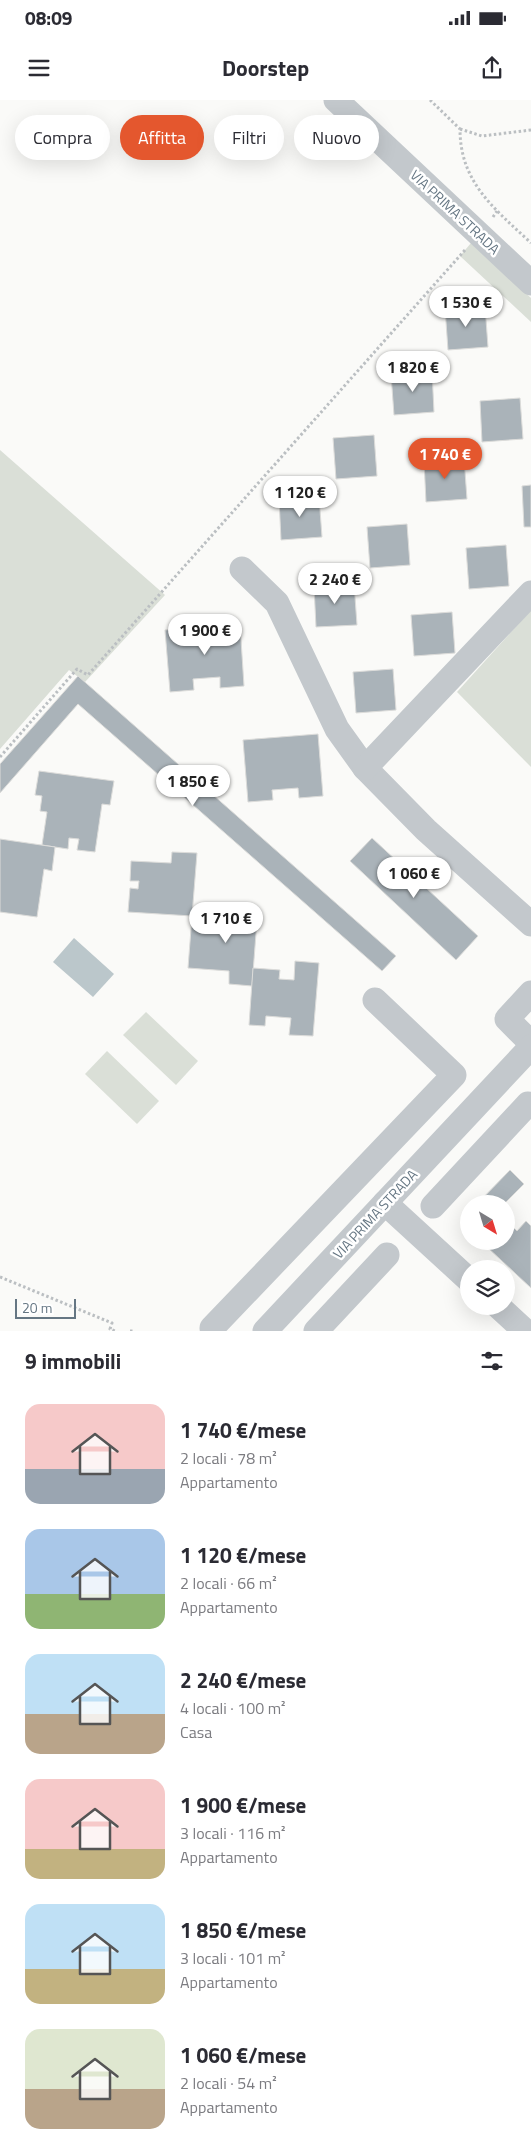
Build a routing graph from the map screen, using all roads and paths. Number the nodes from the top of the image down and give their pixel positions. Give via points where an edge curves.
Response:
1 (336, 100) edge
2 (430, 100) edge
3 (460, 129) junction
4 (531, 130) edge
5 (471, 243) dead end
6 (531, 243) edge
7 (531, 283) edge
8 (242, 569) dead end
9 (531, 593) edge
10 (0, 757) edge
11 (365, 768) junction
12 (531, 924) edge
13 (531, 993) edge
14 (375, 1000) dead end
15 (530, 1049) edge
16 (528, 1104) dead end
17 (453, 1131) junction
18 (480, 1156) junction
19 (385, 1203) junction
20 (433, 1206) dead end
21 (324, 1211) junction
22 (353, 1237) junction
23 (387, 1255) dead end
24 (460, 1272) edge
25 (0, 1277) edge
26 (297, 1297) junction
27 (508, 1315) edge
28 (320, 1327) edge
29 (212, 1328) dead end
30 (115, 1331) edge
31 (265, 1331) edge
32 (525, 1331) edge

1 - 7 street, VIA PRIMA STRADA
2 - 3 path
3 - 4 path via 482,136
3 - 6 path via 460,146 471,179 480,194
5 - 10 path via 88,675 77,669
8 - 11 street via 277,603 337,728
9 - 11 street
11 - 12 street via 426,830
13 - 15 street via 507,1019
14 - 21 street via 454,1075
15 - 17 street, VIA PRIMA STRADA
16 - 18 street
17 - 18 street
17 - 19 street, VIA PRIMA STRADA
18 - 20 street
19 - 22 street, VIA PRIMA STRADA
19 - 24 street
21 - 22 street
21 - 29 street
22 - 26 street, VIA PRIMA STRADA
23 - 28 street
25 - 30 path via 112,1323 110,1329
26 - 28 street
26 - 31 street, VIA PRIMA STRADA
27 - 32 street

